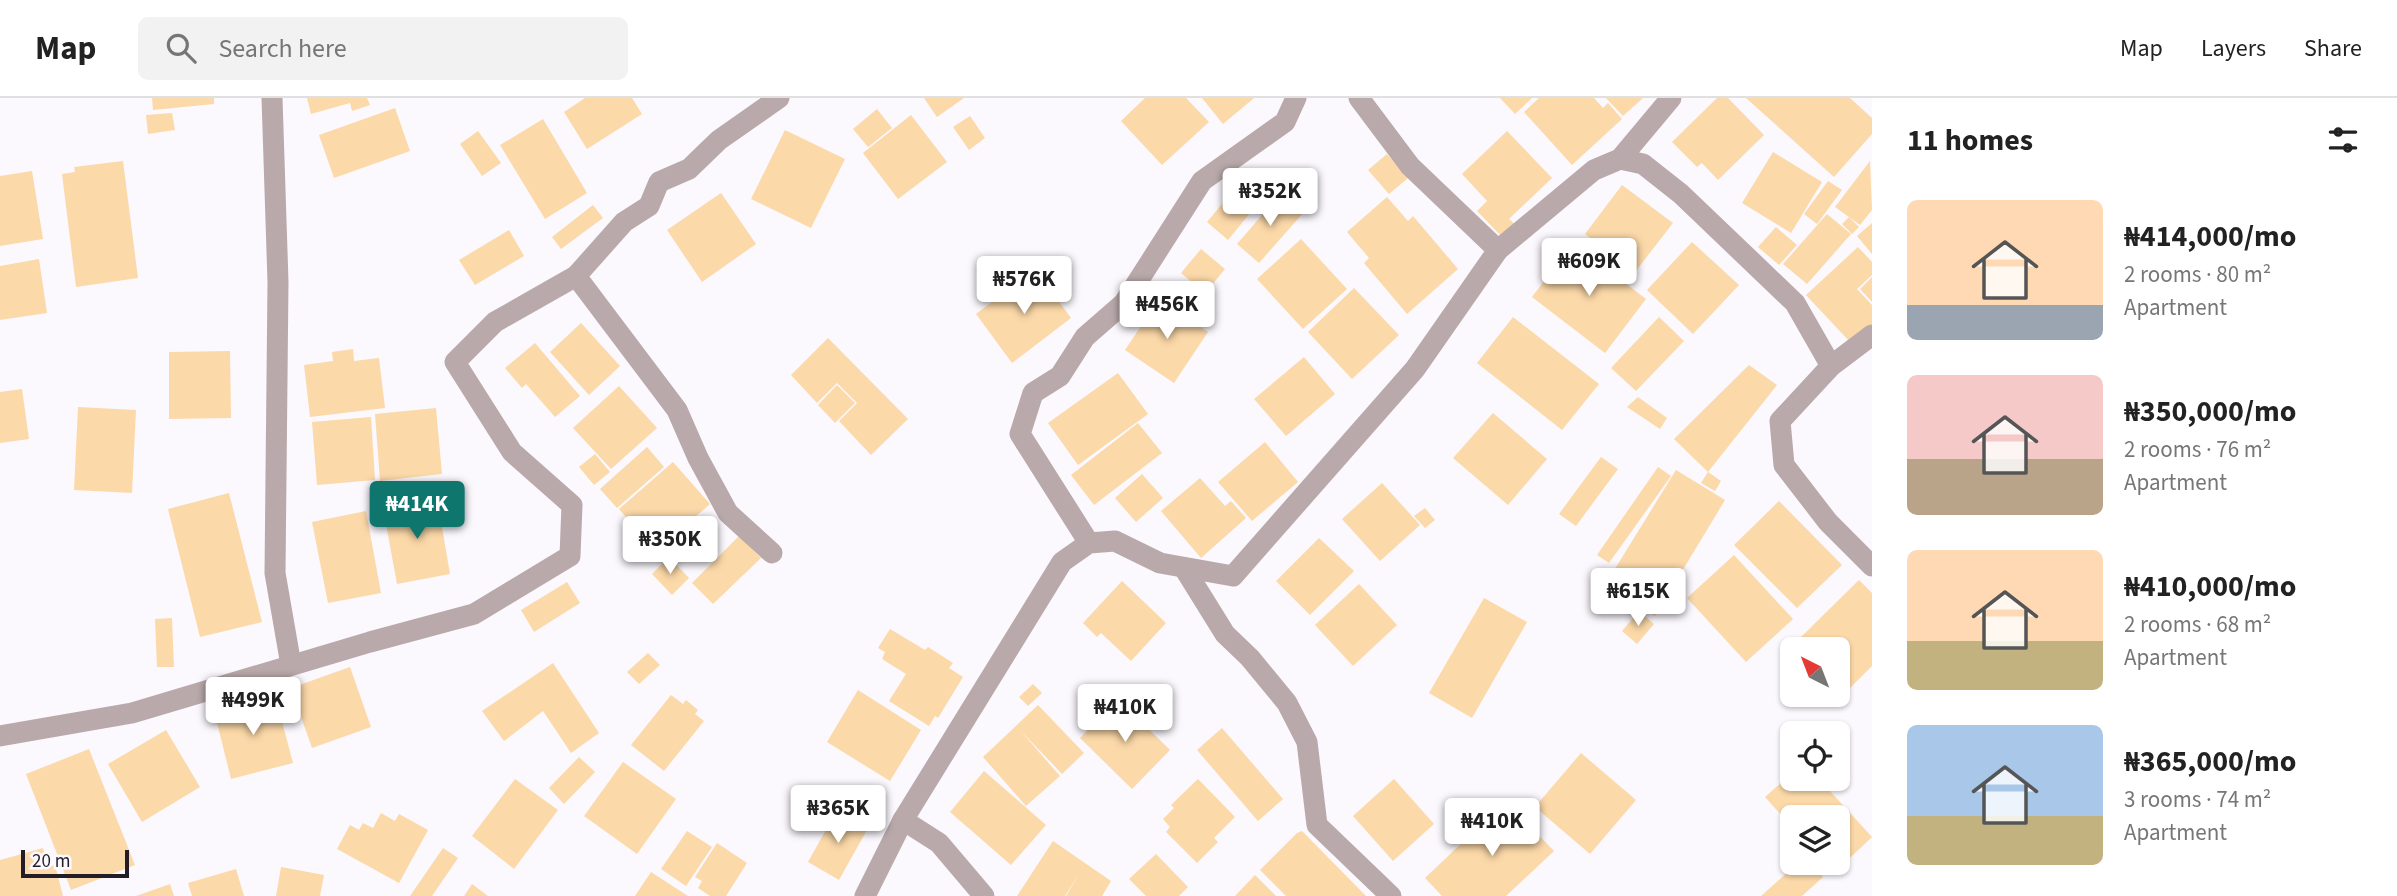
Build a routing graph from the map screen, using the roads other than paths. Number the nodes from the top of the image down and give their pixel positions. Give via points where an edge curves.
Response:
1 (272, 98) edge
2 (779, 98) edge
3 (1296, 98) edge
4 (1359, 98) edge
5 (1671, 98) edge
6 (1619, 159) junction
7 (1498, 250) junction
8 (576, 276) junction
9 (1872, 335) edge
10 (1832, 366) junction
11 (1089, 543) junction
12 (772, 553) dead end
13 (1872, 566) edge
14 (1184, 568) junction
15 (291, 665) junction
16 (0, 736) edge
17 (903, 820) junction
18 (865, 896) edge
19 (984, 896) edge
20 (1391, 896) edge

1 - 15 street via 278,282 275,573
2 - 8 street via 719,140 689,169 659,182 649,206 624,222
3 - 11 street via 1285,122 1202,181 1124,303 1085,337 1060,376 1033,393 1020,434
4 - 7 street via 1410,166
5 - 6 street
6 - 7 street via 1594,170
6 - 10 street via 1643,164 1681,194 1795,303
7 - 14 street via 1415,369 1233,576
8 - 12 street via 677,410 728,513
8 - 15 street via 495,321 455,362 512,452 572,505 570,556 474,614
9 - 10 street
10 - 13 street via 1780,421 1784,465 1828,522
11 - 14 street via 1115,541 1160,564
11 - 17 street via 1062,562
14 - 20 street via 1225,634 1287,703 1307,742 1317,825
15 - 16 street via 132,713
17 - 18 street
17 - 19 street via 939,843

